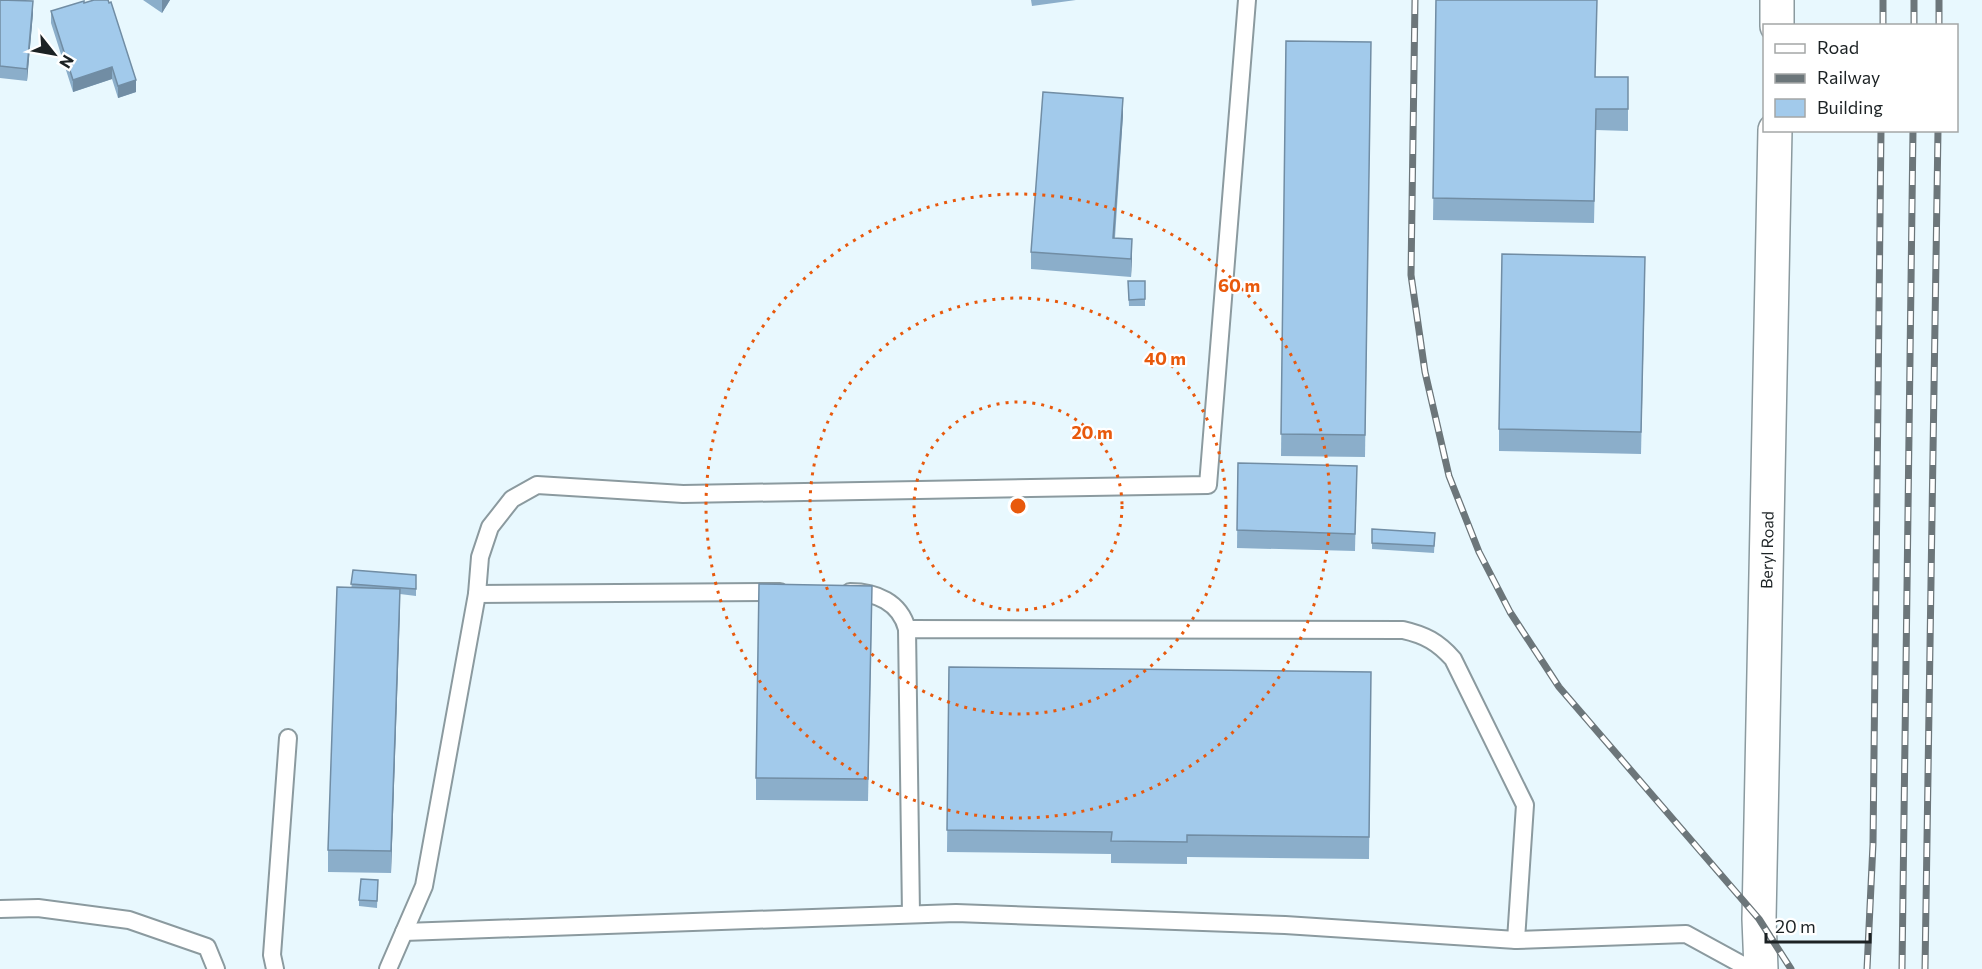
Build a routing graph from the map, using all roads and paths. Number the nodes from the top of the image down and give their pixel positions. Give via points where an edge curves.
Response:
1 (1247, 0) edge
2 (1778, 0) edge
3 (1777, 24) edge
4 (1775, 132) edge
5 (793, 592) edge
6 (828, 592) edge
7 (477, 594) junction
8 (907, 629) junction
9 (288, 738) dead end
10 (0, 909) edge
11 (911, 914) junction
12 (404, 932) junction
13 (1516, 940) junction
14 (216, 969) edge
15 (275, 969) edge
16 (388, 969) edge
17 (1750, 969) edge
18 (1761, 969) edge

1 - 7 lane via 1208,486 683,494 537,485 512,499 490,527 480,557
2 - 3 street
4 - 18 street, Beryl Road
5 - 7 lane
6 - 8 lane via 864,592 880,597 899,611
7 - 12 lane via 424,886
8 - 11 lane
8 - 13 lane via 1403,630 1425,635 1453,659 1525,805
9 - 15 lane via 272,955
10 - 14 lane via 38,908 129,920 207,947
11 - 12 lane
11 - 13 lane via 1285,925
12 - 16 lane
13 - 17 lane via 1686,934

